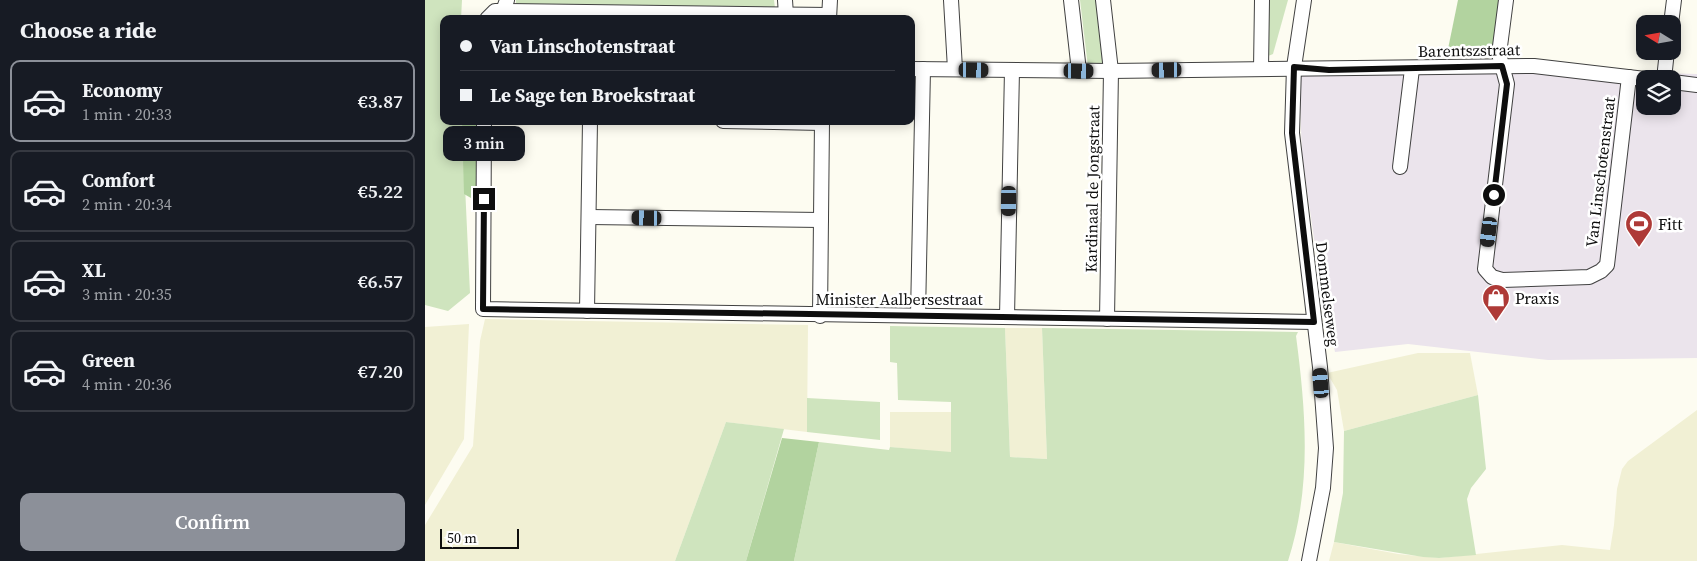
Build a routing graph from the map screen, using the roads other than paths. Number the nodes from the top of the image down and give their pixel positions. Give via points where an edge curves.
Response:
1 (785, 0) edge
2 (830, 0) edge
3 (951, 0) edge
4 (1071, 0) edge
5 (1103, 0) edge
6 (1262, 0) edge
7 (1304, 0) edge
8 (1507, 0) edge
9 (1674, 0) edge
10 (505, 6) edge
11 (491, 15) edge
12 (786, 15) joint
13 (829, 15) edge
14 (1672, 15) edge
15 (1502, 66) junction
16 (1294, 67) junction
17 (917, 69) edge
18 (955, 69) junction
19 (1261, 69) junction
20 (1412, 69) junction
21 (1012, 70) junction
22 (1079, 71) junction
23 (1111, 71) junction
24 (1629, 77) junction
25 (1636, 78) edge
26 (1681, 83) edge
27 (1697, 85) edge
28 (485, 125) edge
29 (590, 125) edge
30 (822, 125) edge
31 (1400, 167) dead end
32 (589, 217) junction
33 (821, 220) junction
34 (587, 312) junction
35 (918, 315) junction
36 (820, 316) junction
37 (1007, 317) junction
38 (1107, 319) junction
39 (1314, 322) junction
40 (1309, 561) edge

1 - 12 street
2 - 13 street
3 - 18 street
4 - 22 street
5 - 23 street, Kardinaal de Jongstraat
6 - 19 street
7 - 16 street, Dommelseweg
8 - 15 street via 1499,54
9 - 14 street
10 - 11 street
10 - 12 street
15 - 20 street, Barentszstraat
15 - 24 street, Barentszstraat via 1534,66
15 - 24 street, Van Linschotenstraat via 1507,84 1485,269 1492,277 1501,280 1589,277 1607,266
16 - 19 street, Barentszstraat
16 - 20 street, Barentszstraat
16 - 39 street, Dommelseweg via 1292,133
17 - 18 street, Barentszstraat
17 - 35 street
18 - 21 street, Barentszstraat
19 - 23 street, Barentszstraat
20 - 31 street
21 - 22 street, Barentszstraat
21 - 37 street
22 - 23 street, Barentszstraat
23 - 38 street, Kardinaal de Jongstraat
24 - 25 street, Barentszstraat
26 - 27 street
28 - 34 street, Minister Aalbersestraat via 483,309
29 - 32 street
30 - 33 street
32 - 33 street
32 - 34 street
33 - 36 street
34 - 36 street, Minister Aalbersestraat
35 - 36 street, Minister Aalbersestraat
35 - 37 street, Minister Aalbersestraat
37 - 38 street, Minister Aalbersestraat
38 - 39 street, Minister Aalbersestraat
39 - 40 street, Dommelseweg via 1326,448 1323,488

